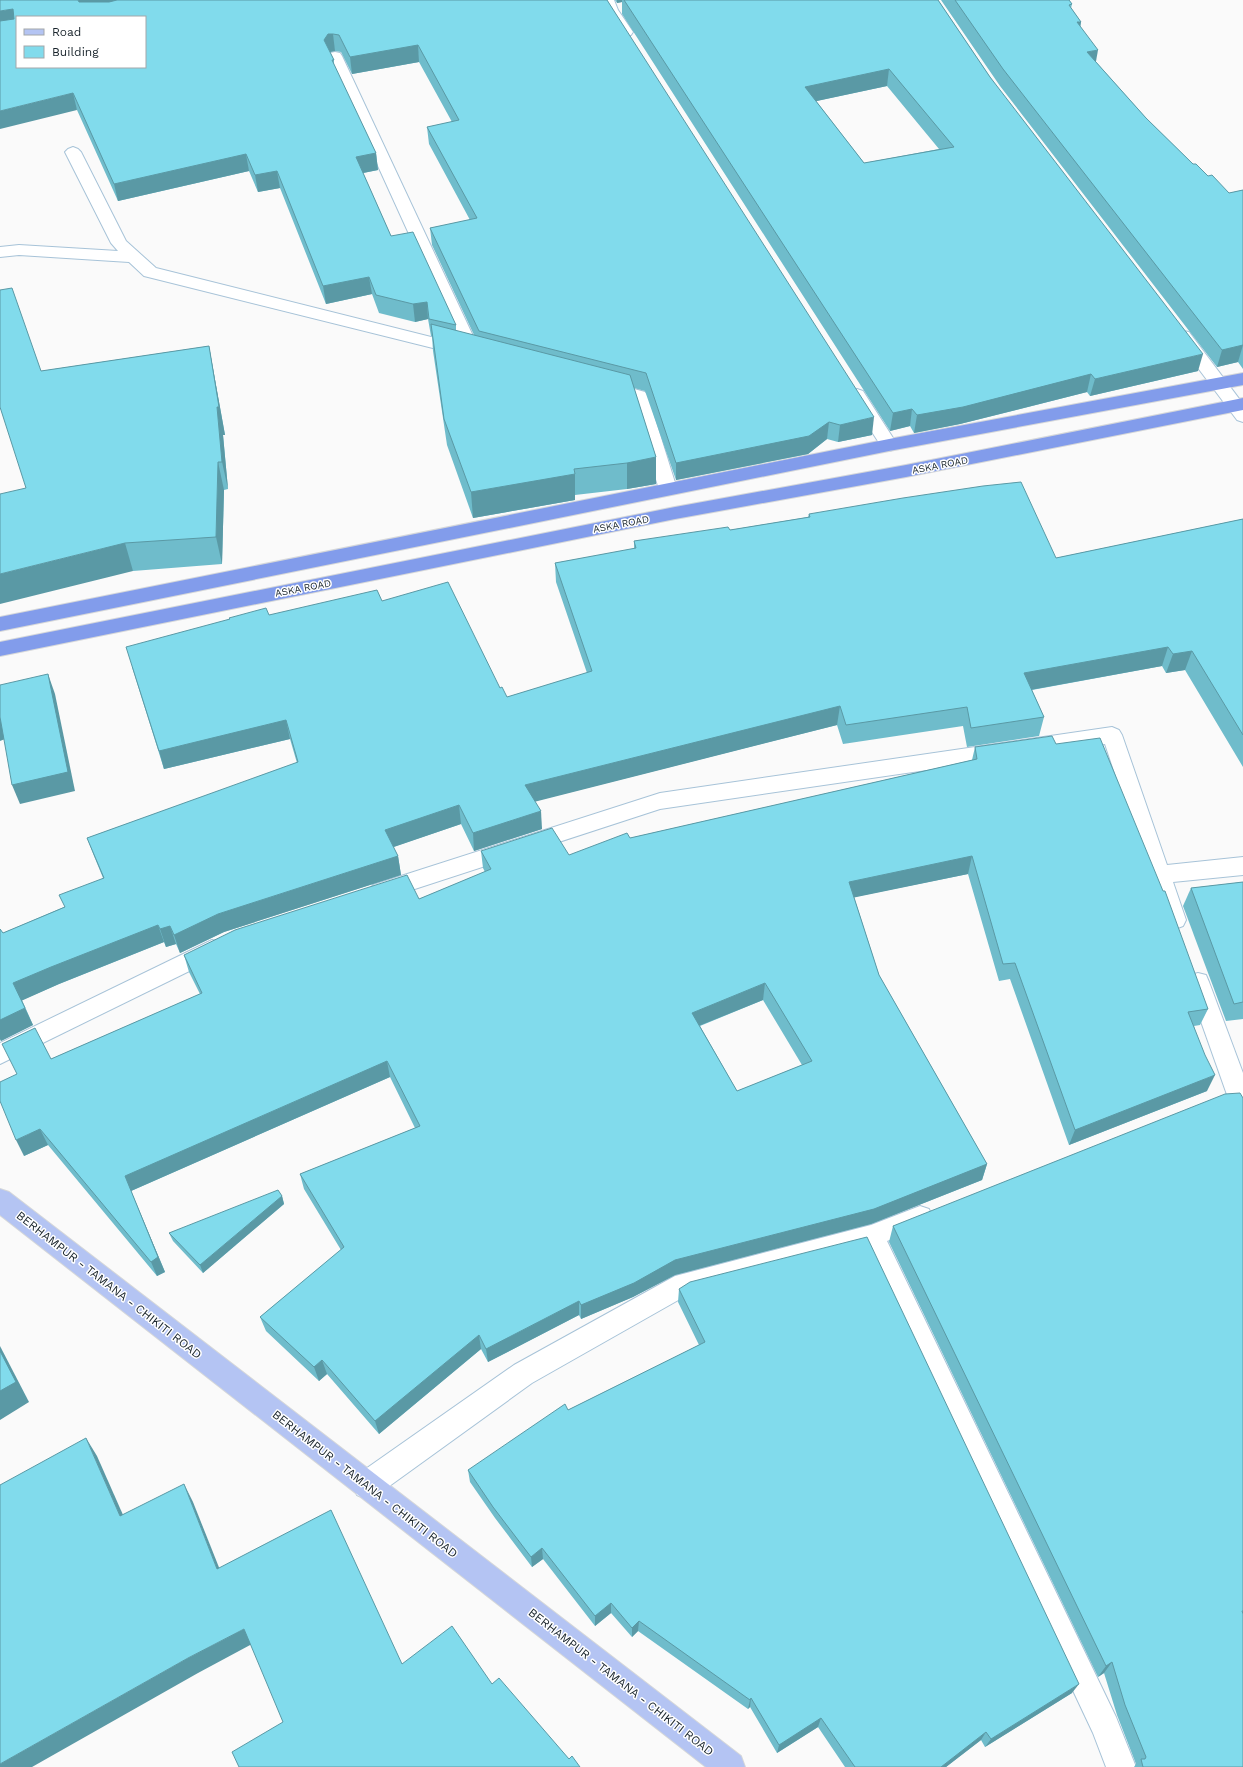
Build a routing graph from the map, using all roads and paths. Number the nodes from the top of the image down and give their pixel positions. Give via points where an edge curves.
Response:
1 (615, 6) edge
2 (633, 43) edge
3 (335, 56) dead end
4 (73, 152) dead end
5 (0, 252) edge
6 (134, 257) junction
7 (1172, 321) edge
8 (1243, 379) edge
9 (594, 384) edge
10 (851, 384) edge
11 (1220, 384) junction
12 (1240, 408) edge
13 (889, 445) junction
14 (668, 490) junction
15 (0, 624) edge
16 (0, 649) edge
17 (1243, 866) edge
18 (1159, 875) junction
19 (360, 898) edge
20 (232, 939) edge
21 (1183, 942) edge
22 (1191, 964) edge
23 (0, 1054) edge
24 (1235, 1096) edge
25 (0, 1200) edge
26 (943, 1208) edge
27 (872, 1236) junction
28 (367, 1485) junction
29 (730, 1767) edge
30 (1120, 1767) edge

1 - 2 street
3 - 6 street via 480,355 150,272
4 - 6 street via 119,243
5 - 6 street via 19,250
7 - 11 street
8 - 11 highway
9 - 14 street via 640,396
10 - 13 street
11 - 12 street
11 - 13 highway
12 - 16 highway, ASKA ROAD via 667,515
13 - 14 highway
14 - 15 highway
17 - 18 street
18 - 19 street via 1112,735 660,801
18 - 21 street
20 - 23 street
22 - 24 street
25 - 28 main road, BERHAMPUR - TAMANA - CHIKITI ROAD
26 - 27 street
27 - 28 street via 684,1284 524,1374
27 - 30 street via 1106,1727
28 - 29 main road, BERHAMPUR - TAMANA - CHIKITI ROAD

